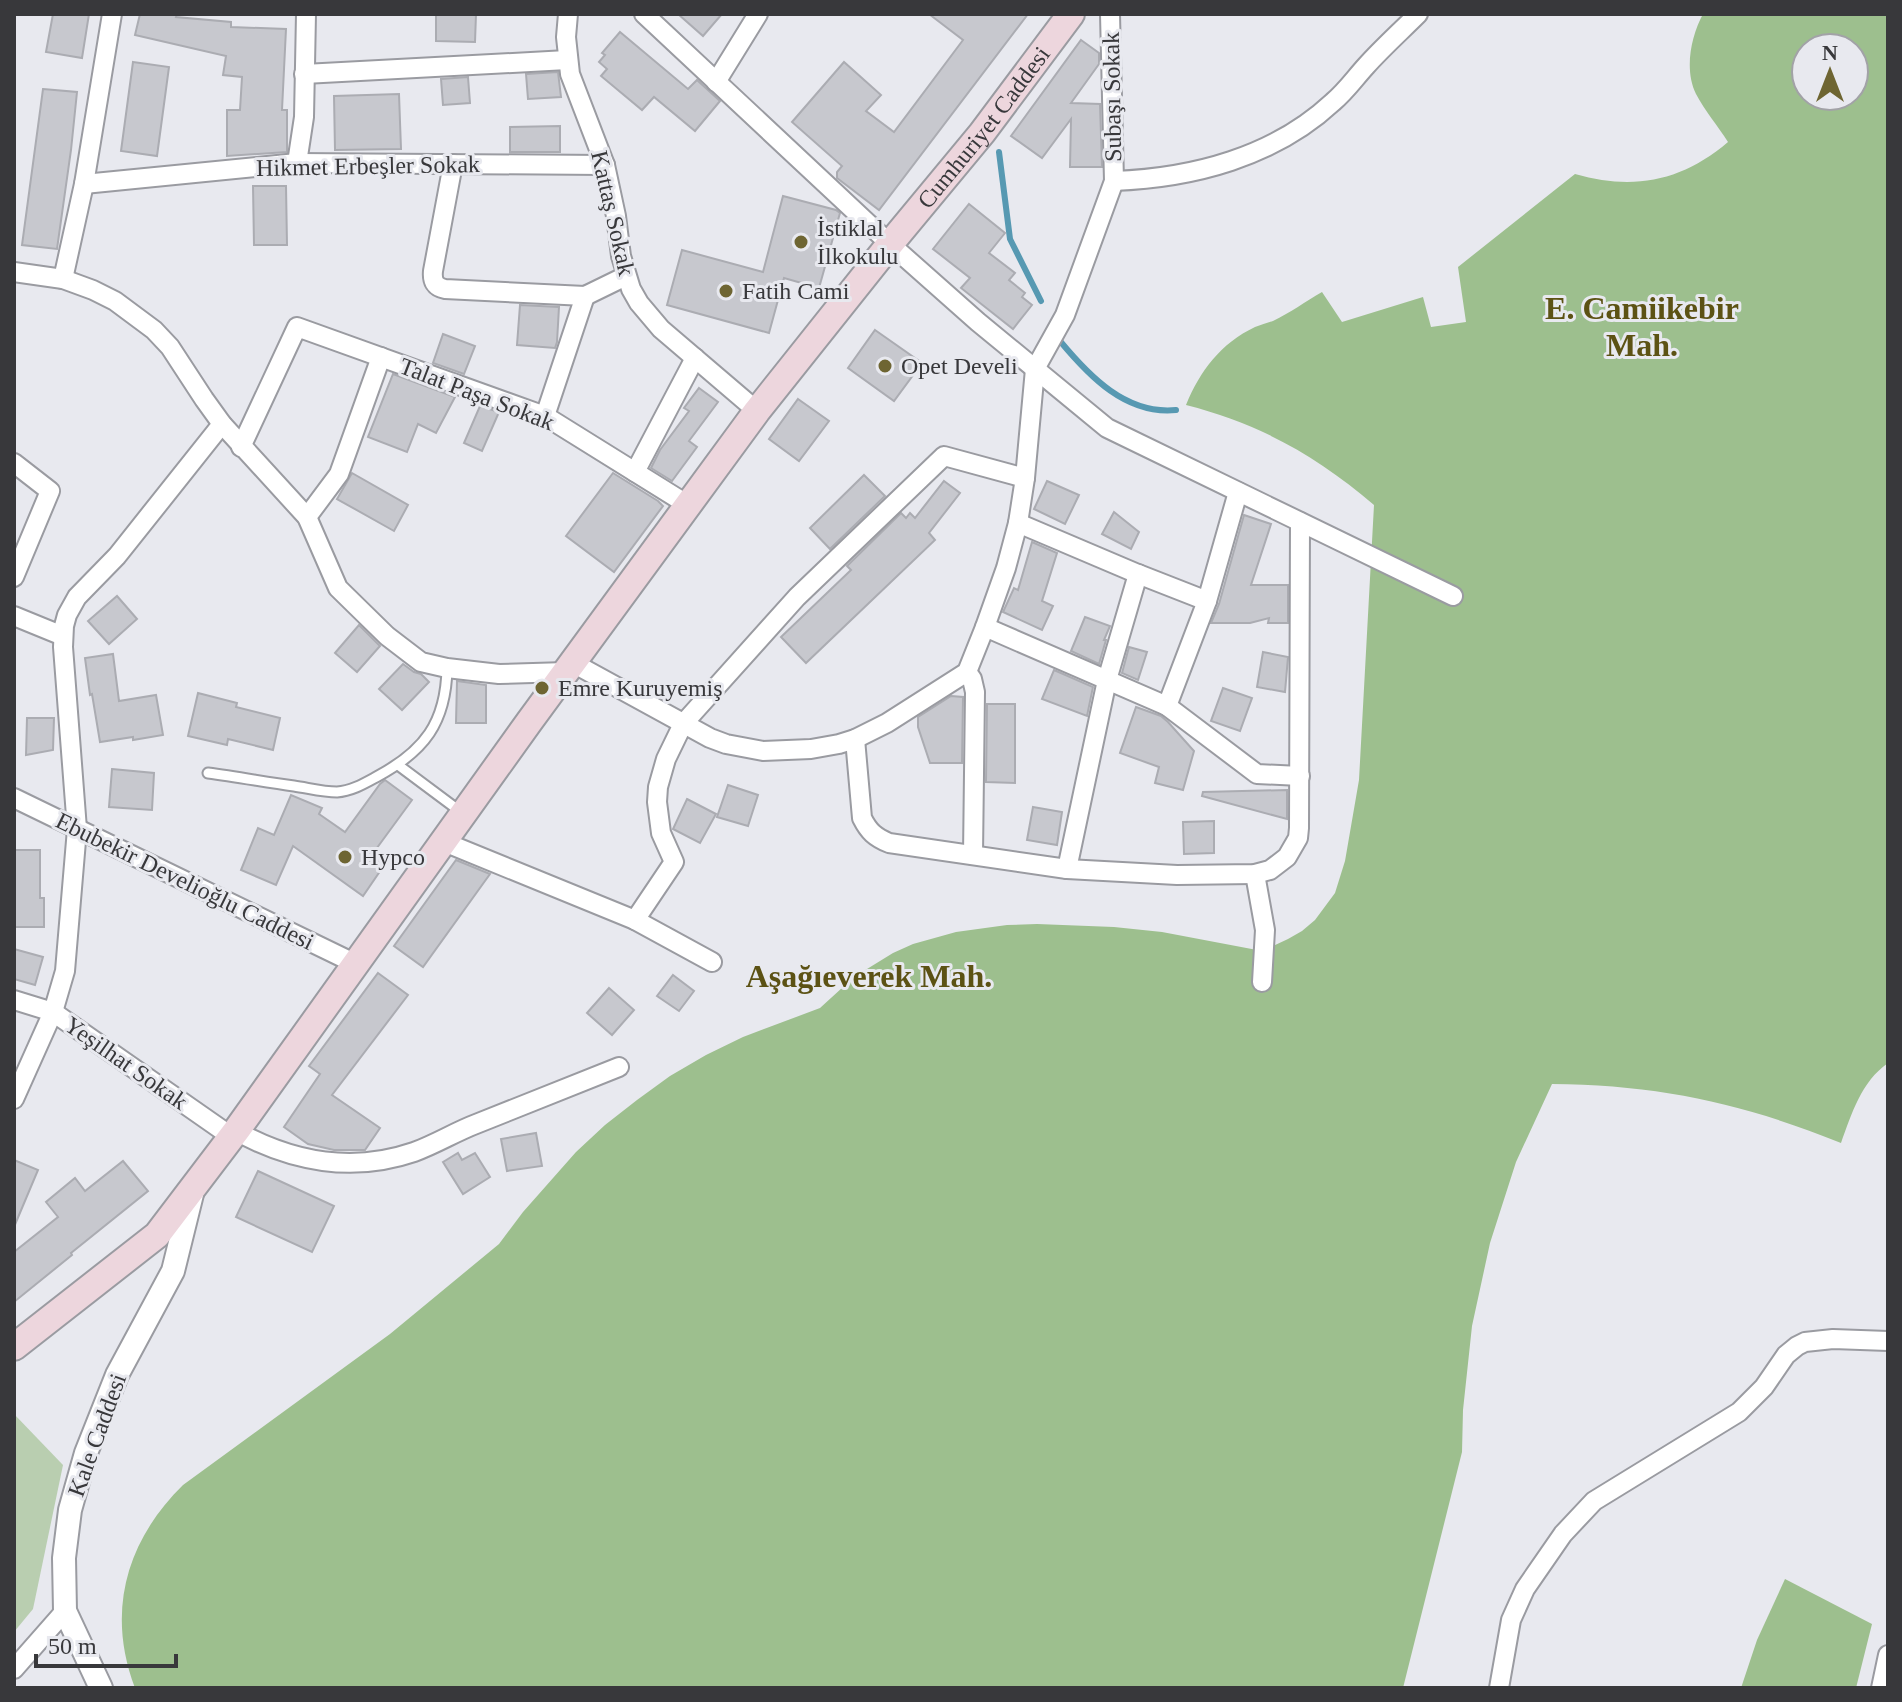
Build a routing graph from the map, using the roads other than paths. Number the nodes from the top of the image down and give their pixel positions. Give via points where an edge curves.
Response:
1 (112, 14) edge
2 (306, 14) edge
3 (568, 14) edge
4 (644, 14) edge
5 (758, 14) edge
6 (1050, 14) edge
7 (1071, 14) edge
8 (1110, 14) edge
9 (1418, 14) edge
10 (567, 60) junction
11 (304, 74) junction
12 (716, 82) junction
13 (297, 163) junction
14 (453, 164) junction
15 (605, 165) junction
16 (1114, 181) junction
17 (84, 184) junction
18 (890, 244) junction
19 (14, 272) edge
20 (626, 276) junction
21 (63, 279) junction
22 (585, 296) junction
23 (381, 357) junction
24 (695, 358) junction
25 (1035, 369) junction
26 (757, 411) junction
27 (545, 416) junction
28 (222, 424) junction
29 (241, 447) junction
30 (14, 463) edge
31 (635, 472) junction
32 (1025, 478) junction
33 (1238, 492) junction
34 (688, 505) junction
35 (307, 517) junction
36 (1300, 522) junction
37 (1018, 523) junction
38 (1138, 574) junction
39 (14, 577) edge
40 (1453, 596) dead end
41 (1207, 601) junction
42 (14, 616) edge
43 (985, 627) junction
44 (63, 636) junction
45 (570, 667) junction
46 (447, 668) junction
47 (967, 672) junction
48 (1107, 680) junction
49 (1167, 706) junction
50 (683, 724) junction
51 (855, 739) junction
52 (398, 765) junction
53 (208, 773) dead end
54 (1300, 776) junction
55 (14, 798) edge
56 (464, 814) junction
57 (77, 829) junction
58 (444, 842) junction
59 (973, 855) junction
60 (1067, 869) junction
61 (1255, 874) junction
62 (635, 920) junction
63 (712, 962) dead end
64 (356, 964) junction
65 (1262, 982) dead end
66 (14, 1000) edge
67 (53, 1012) junction
68 (619, 1067) dead end
69 (14, 1099) edge
70 (234, 1134) junction
71 (193, 1188) junction
72 (1888, 1341) edge
73 (14, 1347) edge
74 (65, 1611) junction
75 (1888, 1655) edge
76 (14, 1669) edge
77 (101, 1688) edge
78 (1499, 1688) edge
79 (1881, 1688) edge

1 - 17 street
2 - 11 street
3 - 10 street, Kattaş Sokak
4 - 12 street
5 - 12 street
6 - 18 main road, Cumhuriyet Caddesi
7 - 18 main road, Cumhuriyet Caddesi
8 - 16 street, Subaşı Sokak
9 - 16 street via 1333,102 1272,144 1203,170
10 - 11 street
10 - 15 street, Kattaş Sokak
11 - 13 street
12 - 18 street
13 - 14 street, Hikmet Erbeşler Sokak
13 - 17 street, Hikmet Erbeşler Sokak
14 - 15 street, Hikmet Erbeşler Sokak
14 - 22 street via 432,277 437,286
15 - 20 street, Kattaş Sokak
16 - 25 street via 1065,315
17 - 21 street
18 - 25 street
18 - 26 main road
19 - 21 street
20 - 22 street
20 - 24 street, Kattaş Sokak via 649,317
21 - 28 street via 115,301 154,330
22 - 27 street
23 - 27 street, Talat Paşa Sokak
23 - 29 street, Talat Paşa Sokak via 297,327
23 - 35 street via 339,474
24 - 26 street, Kattaş Sokak
24 - 31 street
25 - 32 street
25 - 33 street via 1107,428
26 - 34 main road
27 - 31 street, Talat Paşa Sokak
28 - 29 street
28 - 44 street via 117,556 77,597
29 - 35 street
30 - 39 street via 50,491
31 - 34 street, Talat Paşa Sokak
32 - 37 street
32 - 50 street via 944,456 797,597
33 - 36 street
33 - 41 street
34 - 45 main road
35 - 46 street via 338,588 412,656
36 - 40 street
36 - 54 street
37 - 38 street
37 - 43 street
38 - 41 street
38 - 48 street
41 - 49 street
42 - 44 street
43 - 47 street
43 - 48 street
44 - 57 street
45 - 46 street via 499,674
45 - 50 street
45 - 56 main road
46 - 52 lane via 434,726
47 - 51 street
47 - 59 street via 975,692
48 - 49 street
48 - 60 street
49 - 54 street via 1257,774
50 - 51 street via 726,744 763,751 811,749
50 - 62 street via 661,773 657,802 661,833 674,862
51 - 59 street via 862,818 875,837
52 - 53 lane via 336,792
52 - 56 lane
54 - 61 street via 1299,828 1293,848 1280,864
55 - 57 street, Ebubekir Develioğlu Caddesi
56 - 58 main road
57 - 64 street, Ebubekir Develioğlu Caddesi
57 - 67 street via 65,971
58 - 62 street
58 - 64 main road
59 - 60 street
60 - 61 street
61 - 65 street via 1265,930
62 - 63 street
64 - 70 main road
66 - 67 street, Yeşilhat Sokak
67 - 69 street
67 - 70 street, Yeşilhat Sokak
68 - 70 street, Yeşilhat Sokak via 416,1151 371,1162 301,1158
70 - 71 main road
71 - 73 main road via 157,1235
71 - 74 street, Kale Caddesi via 173,1271 117,1375 77,1482 66,1540
72 - 78 street via 1833,1339 1797,1346 1739,1412 1594,1501 1525,1589 1511,1620
74 - 76 street
74 - 77 street, Kale Caddesi
75 - 79 street

